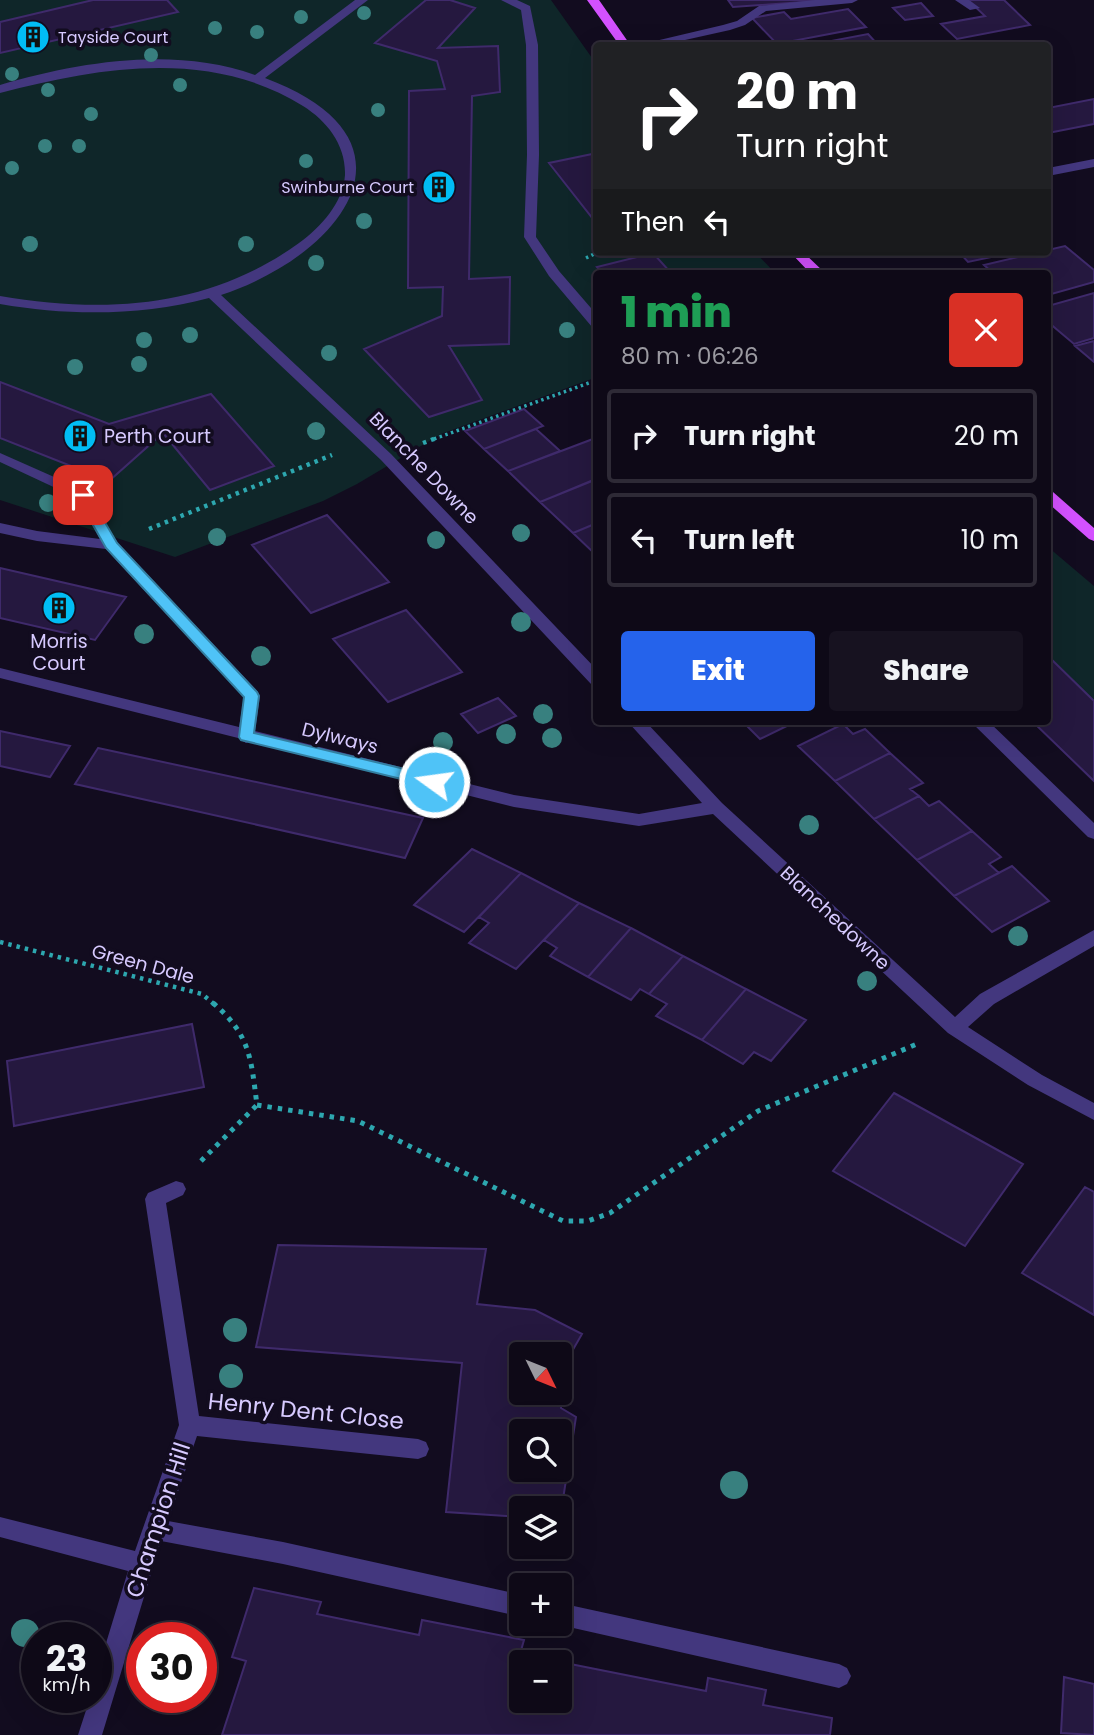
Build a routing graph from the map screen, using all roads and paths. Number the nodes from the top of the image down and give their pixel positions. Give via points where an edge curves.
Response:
1 (362, 0) edge
2 (507, 0) edge
3 (593, 0) edge
4 (852, 0) edge
5 (961, 0) edge
6 (974, 8) dead end
7 (623, 42) edge
8 (658, 42) edge
9 (256, 79) junction
10 (0, 89) edge
11 (1094, 163) edge
12 (1051, 171) edge
13 (800, 256) edge
14 (815, 270) edge
15 (212, 294) junction
16 (0, 300) edge
17 (593, 319) edge
18 (593, 381) edge
19 (368, 440) junction
20 (0, 457) edge
21 (386, 457) junction
22 (1051, 498) edge
23 (0, 528) edge
24 (1094, 536) edge
25 (111, 545) junction
26 (0, 673) edge
27 (593, 676) edge
28 (639, 725) edge
29 (982, 725) edge
30 (246, 737) junction
31 (716, 807) junction
32 (1094, 833) edge
33 (1094, 937) edge
34 (0, 942) edge
35 (955, 1028) junction
36 (257, 1105) junction
37 (1094, 1112) edge
38 (176, 1189) joint
39 (190, 1425) junction
40 (418, 1449) dead end
41 (0, 1527) edge
42 (155, 1528) junction
43 (142, 1563) junction
44 (509, 1603) edge
45 (572, 1617) edge
46 (839, 1676) dead end
47 (90, 1735) edge

1 - 9 street
2 - 17 street via 526,8 532,45 530,237
3 - 7 main road
4 - 8 street via 763,8 726,28
5 - 6 street
9 - 10 street via 195,67 143,64 61,72
9 - 15 street via 284,90 327,118 341,135 351,174 335,215 317,234 264,270
11 - 12 street
13 - 14 main road
15 - 16 street via 104,308
15 - 19 street, Blanche Downe
18 - 21 path
19 - 21 street, Blanche Downe
19 - 25 path
20 - 25 street via 83,495
21 - 27 street, Blanche Downe
22 - 24 main road
23 - 25 street
25 - 30 street via 252,696
26 - 30 street, Dylways
28 - 31 street
29 - 32 street
30 - 31 street, Dylways via 514,801 639,820
31 - 35 street, Blanchedowne
33 - 35 street via 987,999
34 - 36 path, Green Dale via 202,994 227,1014 249,1048
35 - 36 path via 758,1111 634,1199 588,1221 563,1221 358,1121
35 - 37 street, Blanchedowne
36 - 38 path
38 - 39 street, Champion Hill via 155,1199
39 - 40 street, Henry Dent Close
39 - 42 street, Champion Hill
41 - 43 street
42 - 43 street, Champion Hill
42 - 44 street
43 - 47 street, Champion Hill
45 - 46 street

